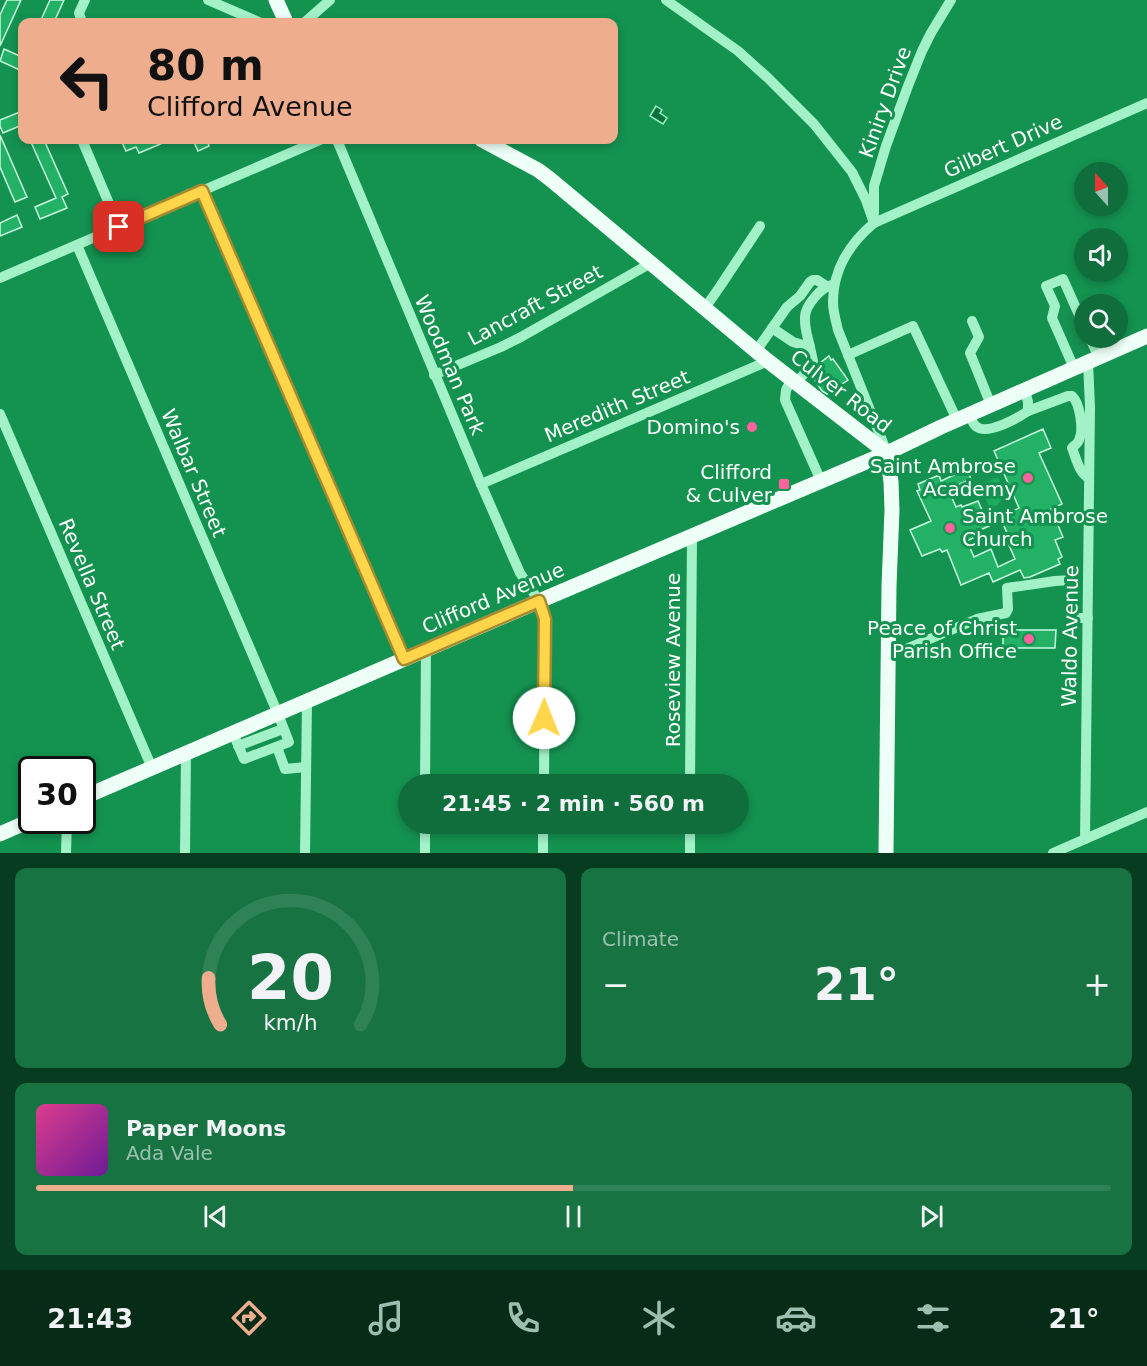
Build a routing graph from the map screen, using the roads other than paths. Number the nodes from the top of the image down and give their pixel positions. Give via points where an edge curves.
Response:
1 (85, 0) edge
2 (208, 0) edge
3 (276, 0) edge
4 (330, 0) edge
5 (666, 0) edge
6 (951, 0) edge
7 (81, 18) edge
8 (250, 18) edge
9 (284, 18) edge
10 (310, 18) edge
11 (1147, 103) edge
12 (84, 144) edge
13 (311, 144) edge
14 (339, 144) edge
15 (489, 144) edge
16 (202, 191) junction
17 (874, 223) junction
18 (760, 226) dead end
19 (119, 227) junction
20 (77, 245) junction
21 (651, 263) junction
22 (0, 278) edge
23 (831, 285) junction
24 (1074, 304) edge
25 (705, 308) junction
26 (972, 321) dead end
27 (772, 328) junction
28 (1147, 336) edge
29 (1074, 346) edge
30 (810, 347) junction
31 (1075, 348) edge
32 (1089, 348) edge
33 (848, 355) junction
34 (762, 356) junction
35 (1087, 363) junction
36 (434, 375) junction
37 (794, 381) junction
38 (1025, 390) junction
39 (991, 405) junction
40 (1085, 409) junction
41 (1028, 411) junction
42 (0, 414) edge
43 (963, 417) junction
44 (887, 453) junction
45 (1089, 478) junction
46 (821, 481) junction
47 (481, 484) junction
48 (692, 536) junction
49 (1072, 580) junction
50 (1088, 580) junction
51 (539, 601) junction
52 (1088, 618) junction
53 (426, 650) junction
54 (888, 651) junction
55 (404, 659) junction
56 (307, 702) junction
57 (280, 721) junction
58 (235, 740) junction
59 (277, 747) junction
60 (186, 753) junction
61 (306, 767) junction
62 (152, 768) junction
63 (425, 774) edge
64 (544, 774) edge
65 (690, 774) edge
66 (96, 792) edge
67 (1147, 812) edge
68 (18, 826) edge
69 (0, 834) edge
70 (67, 834) edge
71 (425, 834) edge
72 (543, 834) edge
73 (690, 834) edge
74 (1085, 839) junction
75 (66, 853) edge
76 (185, 853) edge
77 (306, 853) edge
78 (425, 853) edge
79 (543, 853) edge
80 (690, 853) edge
81 (886, 853) edge
82 (1053, 853) edge

1 - 7 street
2 - 8 street
3 - 9 main road
4 - 10 street
5 - 17 street via 738,51 814,124 860,185
6 - 17 street, Kiniry Drive via 922,51 886,146 874,186
11 - 17 street, Gilbert Drive
12 - 19 street
13 - 16 street
14 - 36 street, Woodman Park
15 - 21 main road, Culver Road via 550,179
16 - 19 street
16 - 55 street
17 - 23 street via 853,244
18 - 25 street
19 - 20 street
20 - 22 street
20 - 57 street, Walbar Street
21 - 25 main road, Culver Road
21 - 36 street, Lancraft Street via 521,337
23 - 27 street via 810,282
23 - 30 street via 820,291 805,312
23 - 33 street via 834,317
24 - 29 street via 1063,279 1047,286 1055,306 1052,318
25 - 34 main road, Culver Road
26 - 39 street via 979,337 970,353
27 - 30 street via 793,342
27 - 34 street
28 - 35 main road, Clifford Avenue
30 - 37 street via 813,361
31 - 35 street
32 - 35 street
33 - 43 street via 913,327
33 - 44 street
34 - 37 main road, Culver Road
34 - 47 street, Meredith Street
35 - 38 main road, Clifford Avenue
35 - 40 street, Waldo Avenue
36 - 47 street, Woodman Park
37 - 44 main road, Culver Road
37 - 46 street via 786,390 785,400
38 - 39 main road, Clifford Avenue
38 - 41 street
39 - 43 main road, Clifford Avenue
40 - 41 street via 1068,396
40 - 45 street, Waldo Avenue
40 - 45 street via 1081,435 1072,448 1081,470
41 - 43 street via 990,429 976,427
42 - 62 street, Revella Street
43 - 44 main road, Clifford Avenue
44 - 46 main road, Clifford Avenue
44 - 54 main road, Culver Road via 892,501
45 - 50 street, Waldo Avenue
46 - 48 main road, Clifford Avenue
47 - 51 street, Woodman Park via 520,573
48 - 51 main road, Clifford Avenue
48 - 65 street, Roseview Avenue
49 - 50 street
49 - 52 street via 1073,616
49 - 54 street via 1007,588 1006,613 977,619 906,649
50 - 52 street, Waldo Avenue
51 - 53 main road, Clifford Avenue
51 - 64 street via 545,619
52 - 74 street, Waldo Avenue
53 - 55 main road, Clifford Avenue
53 - 63 street
54 - 81 main road, Culver Road
55 - 56 main road, Clifford Avenue
56 - 57 main road, Clifford Avenue
56 - 61 street
57 - 58 main road, Clifford Avenue
57 - 59 street via 289,742
58 - 59 street via 244,759
58 - 60 main road, Clifford Avenue
59 - 61 street via 285,769
60 - 62 main road, Clifford Avenue
60 - 76 street
61 - 77 street
62 - 66 main road, Clifford Avenue
67 - 74 street
68 - 69 main road
70 - 75 street
71 - 78 street
72 - 79 street
73 - 80 street
74 - 82 street

